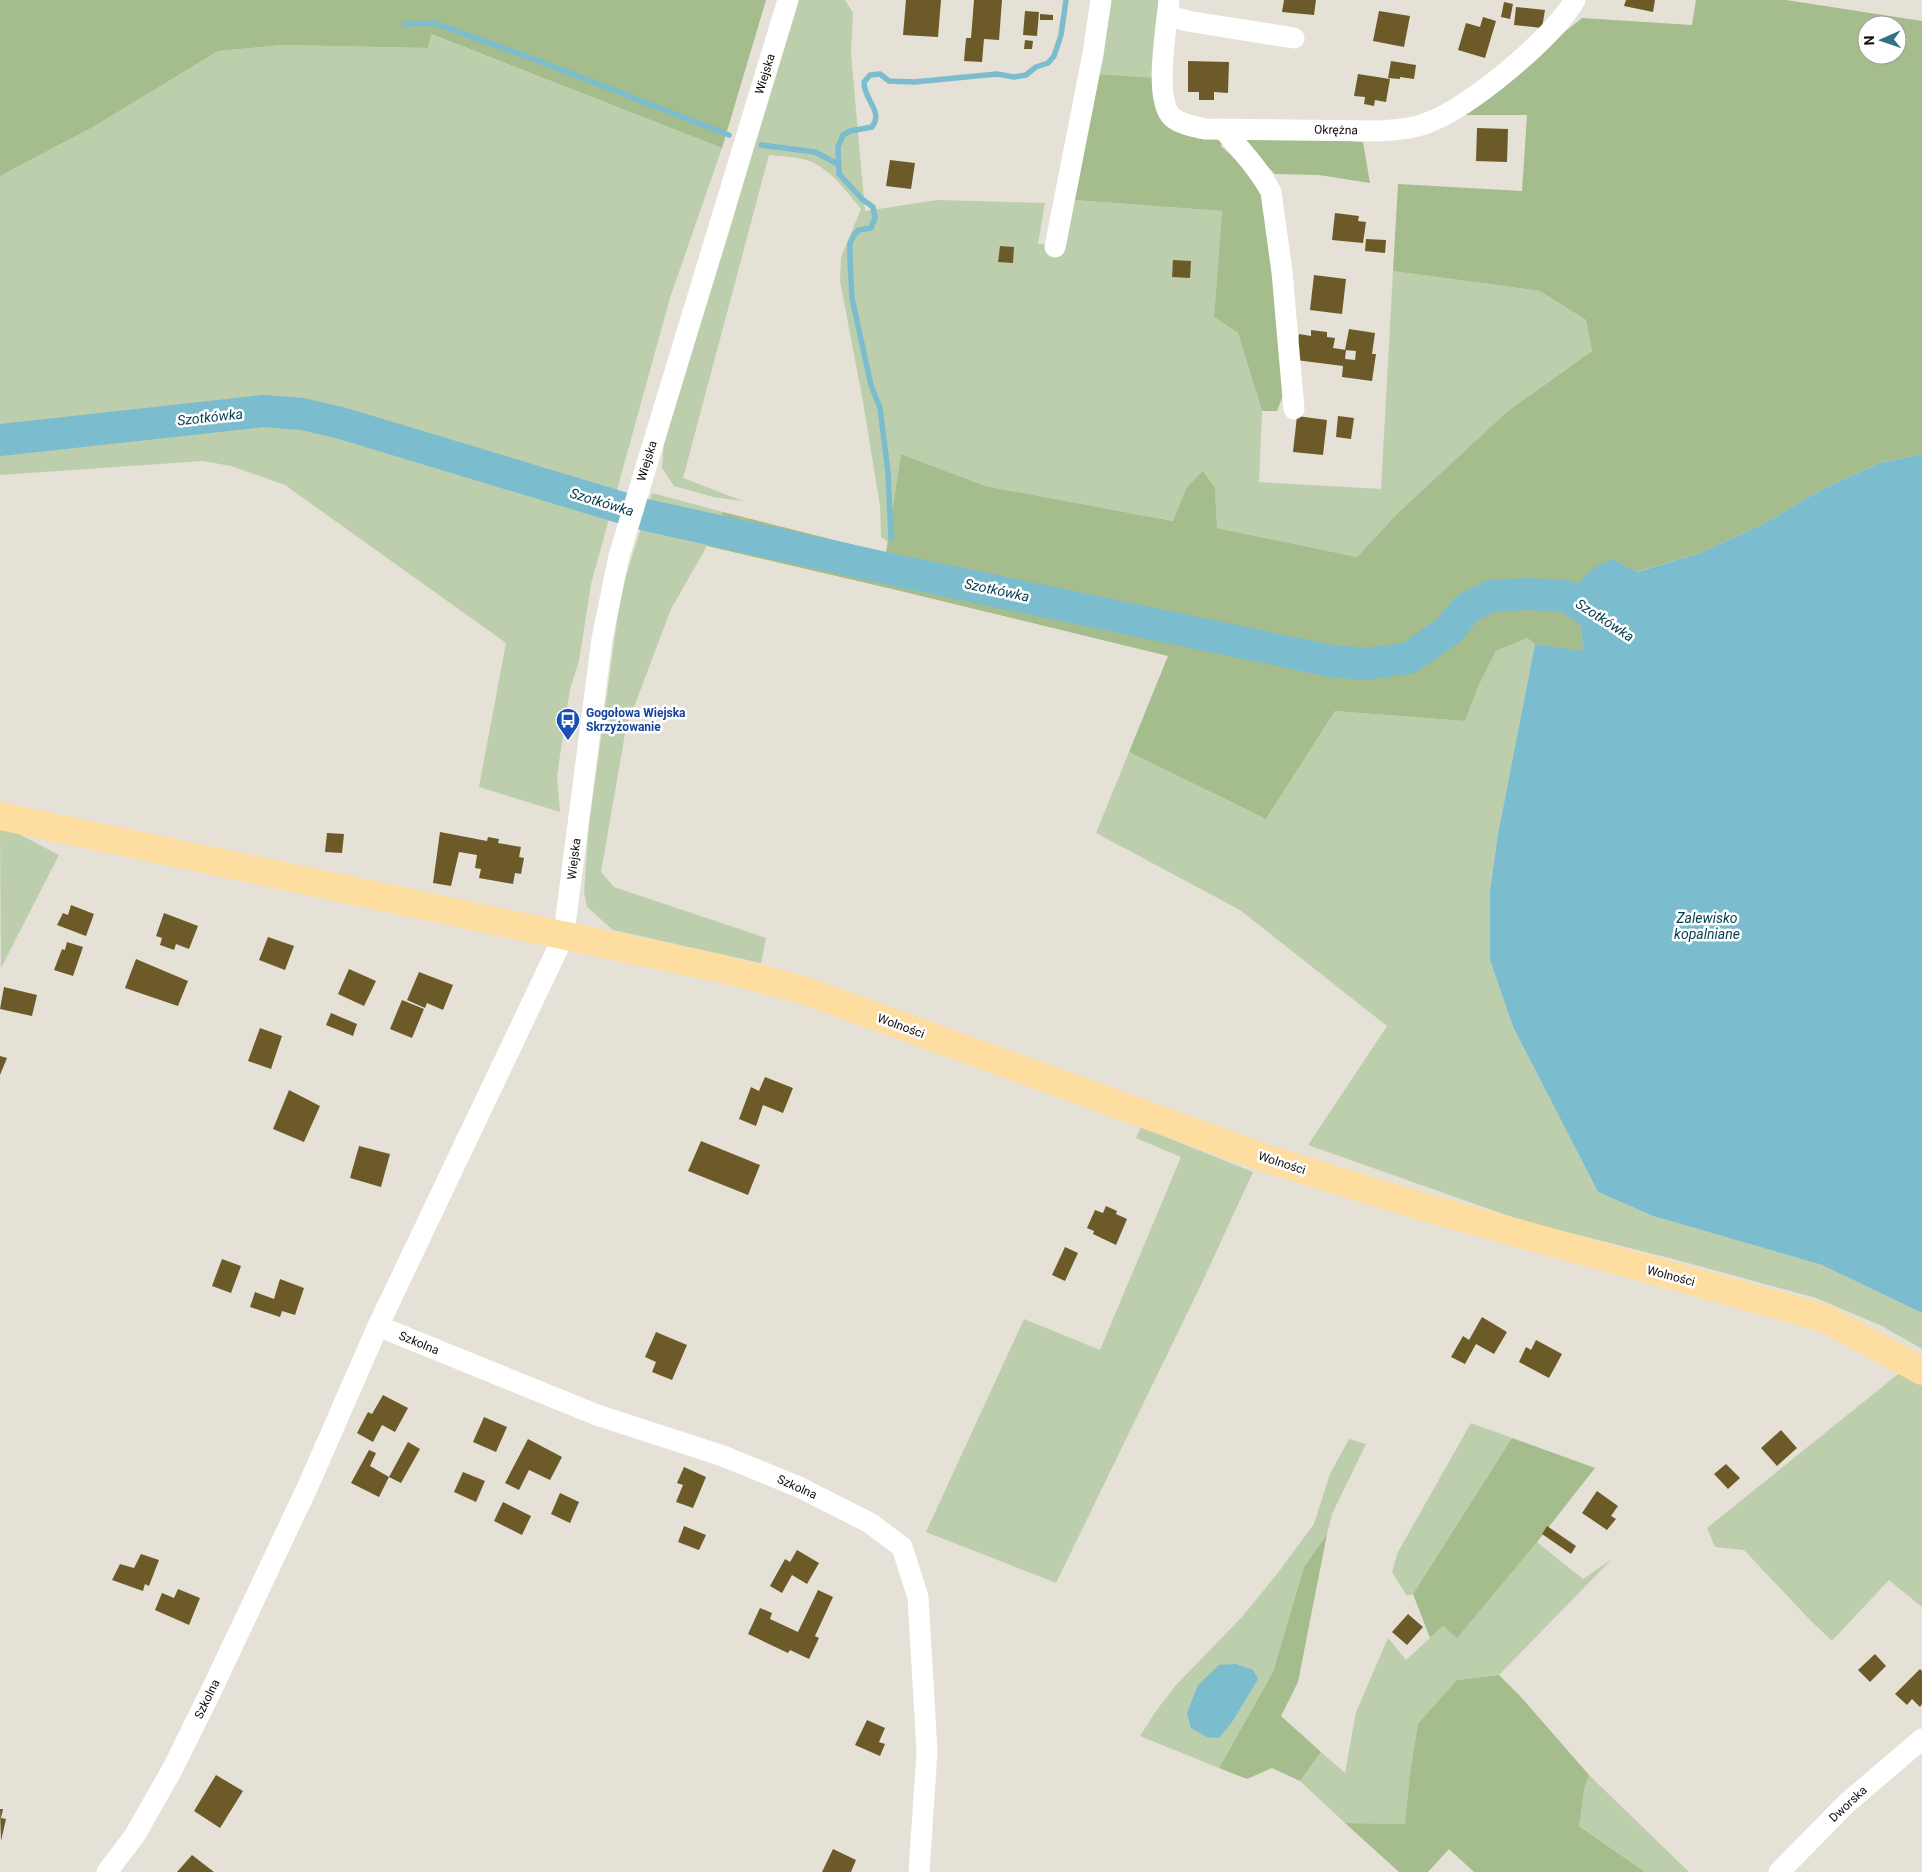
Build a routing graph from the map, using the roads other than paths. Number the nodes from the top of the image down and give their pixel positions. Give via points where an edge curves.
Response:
1 (788, 0) edge
2 (1101, 0) edge
3 (1575, 0) edge
4 (1168, 7) edge
5 (1294, 38) dead end
6 (1222, 129) junction
7 (1055, 247) dead end
8 (1294, 409) dead end
9 (0, 816) edge
10 (562, 935) junction
11 (550, 966) joint
12 (378, 1326) junction
13 (1922, 1371) edge
14 (1922, 1739) edge
15 (107, 1872) edge
16 (919, 1872) edge
17 (1779, 1872) edge

1 - 10 street, Wiejska via 625,531 612,583
2 - 7 street
3 - 6 street, Okrężna via 1547,34 1508,70 1451,112 1426,124 1378,131
4 - 5 street via 1187,21
4 - 6 street, Okrężna via 1163,99 1172,117 1205,129
6 - 8 street via 1271,192 1282,272
9 - 10 main road, Wolności
10 - 11 street, Wiejska
10 - 13 main road, Wolności via 727,970 803,990 1265,1158 1420,1206 1824,1318
11 - 12 street, Szkolna
12 - 15 street, Szkolna via 308,1486 173,1768 135,1835
12 - 16 street, Szkolna via 597,1415 723,1456 800,1487 870,1523 902,1547 918,1597 927,1751
14 - 17 street, Dworska via 1847,1803

